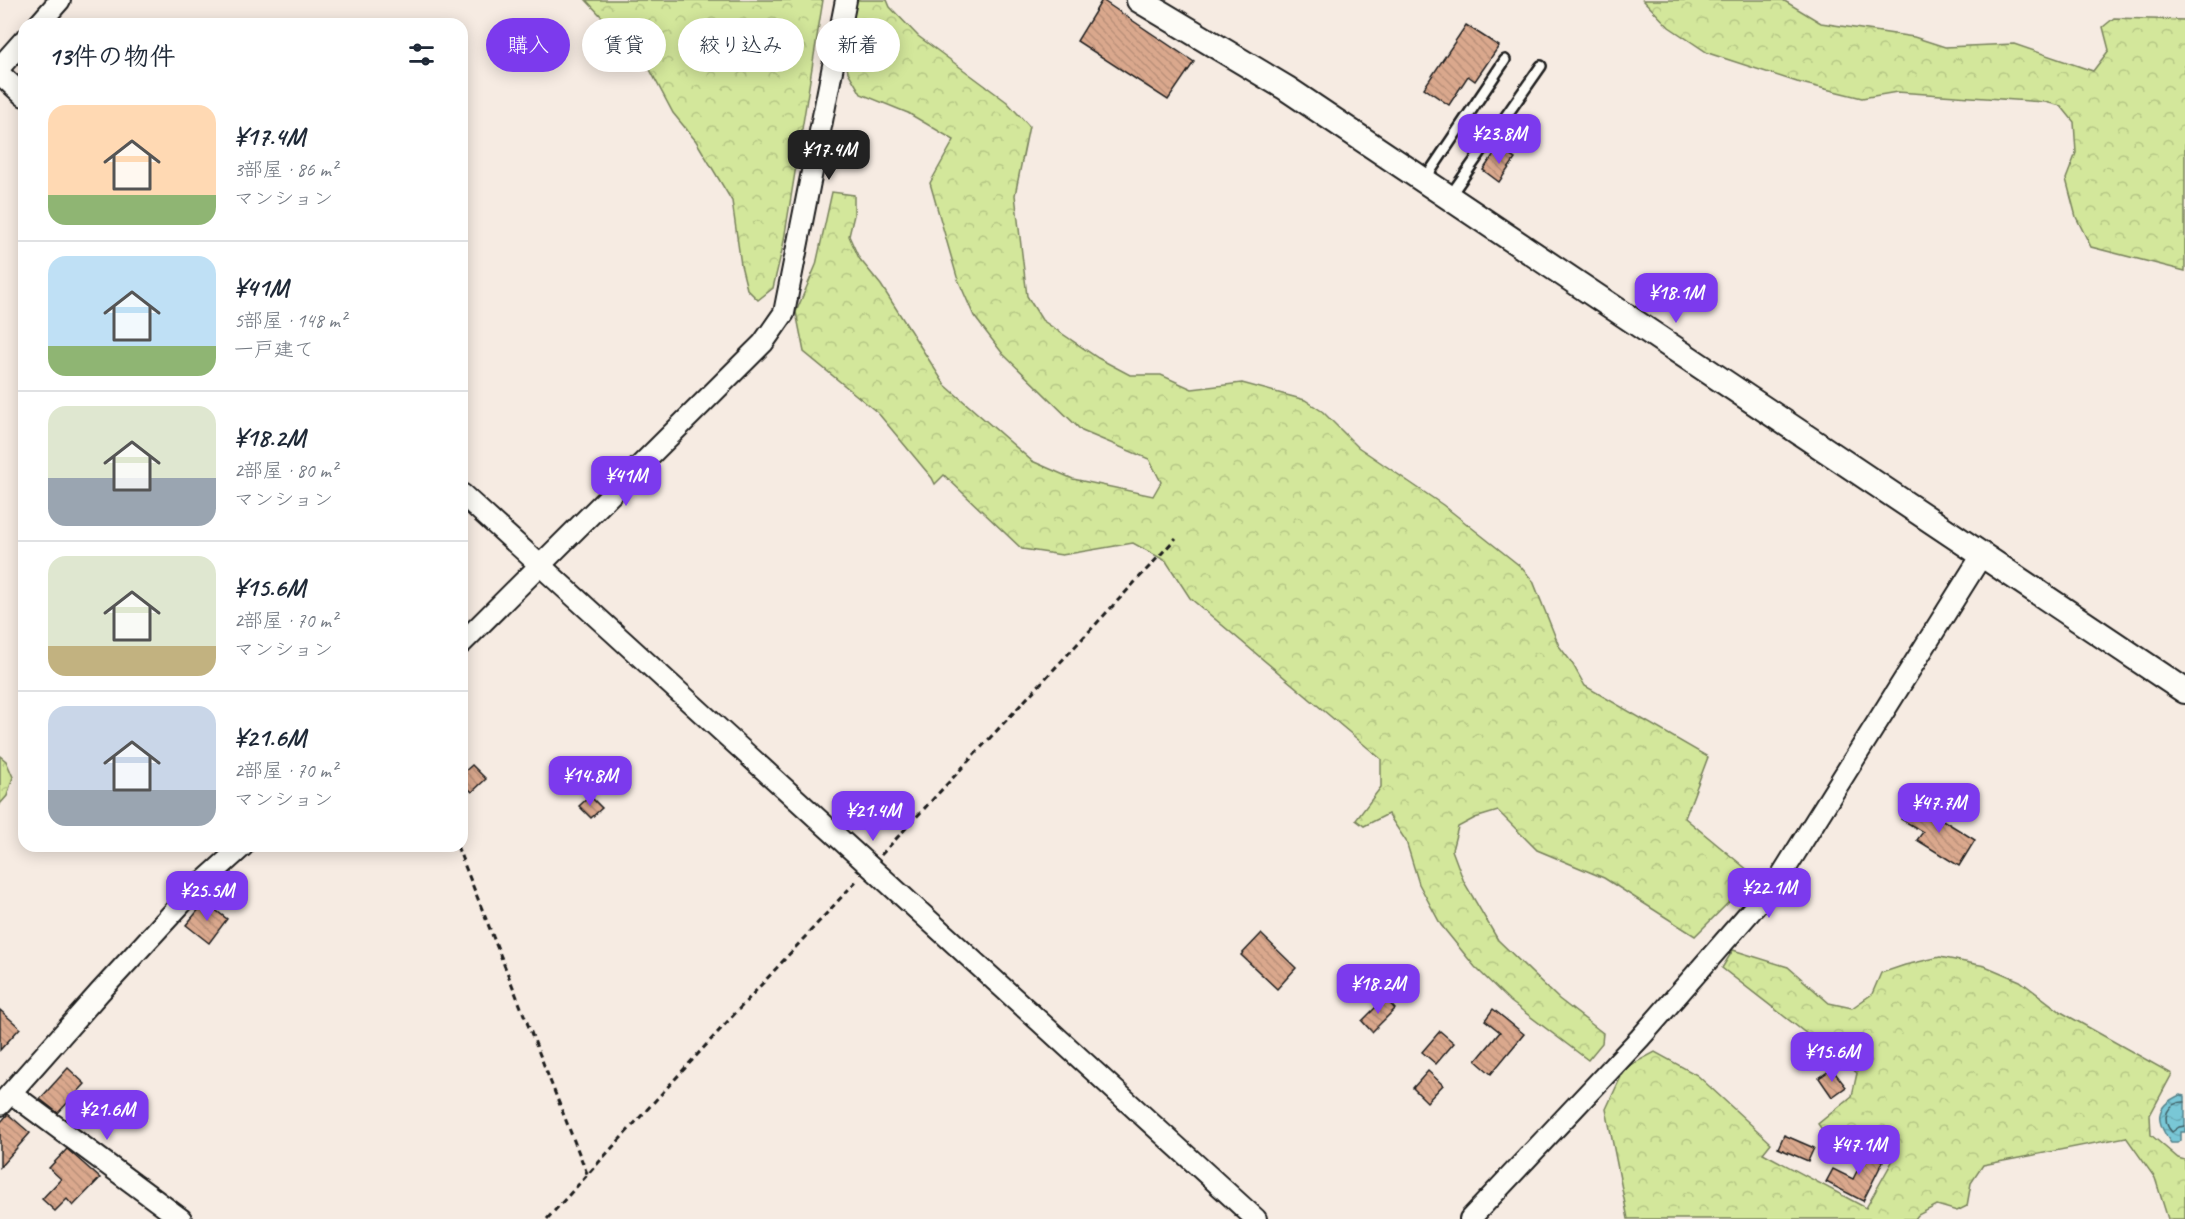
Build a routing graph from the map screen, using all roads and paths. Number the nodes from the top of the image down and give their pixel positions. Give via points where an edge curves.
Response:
1 (60, 0) edge
2 (846, 0) edge
3 (1140, 0) edge
4 (44, 18) edge
5 (18, 47) edge
6 (1505, 60) dead end
7 (1540, 66) dead end
8 (0, 67) edge
9 (0, 74) edge
10 (18, 90) edge
11 (1423, 181) junction
12 (1449, 198) junction
13 (468, 499) edge
14 (1982, 555) junction
15 (541, 566) junction
16 (468, 637) edge
17 (2185, 691) edge
18 (236, 852) edge
19 (459, 852) edge
20 (6, 1099) edge
21 (588, 1176) dead end
22 (181, 1219) edge
23 (1256, 1219) edge
24 (1470, 1219) edge

1 - 4 street
2 - 15 street via 784,312 764,343
3 - 11 street via 1286,88
5 - 8 street
6 - 11 lane
7 - 12 lane
9 - 10 street
11 - 12 street
12 - 14 street
13 - 15 street
14 - 17 street
14 - 24 street via 1779,879 1640,1038
15 - 16 street
15 - 23 street
18 - 20 street via 192,892
19 - 21 path
20 - 22 street

